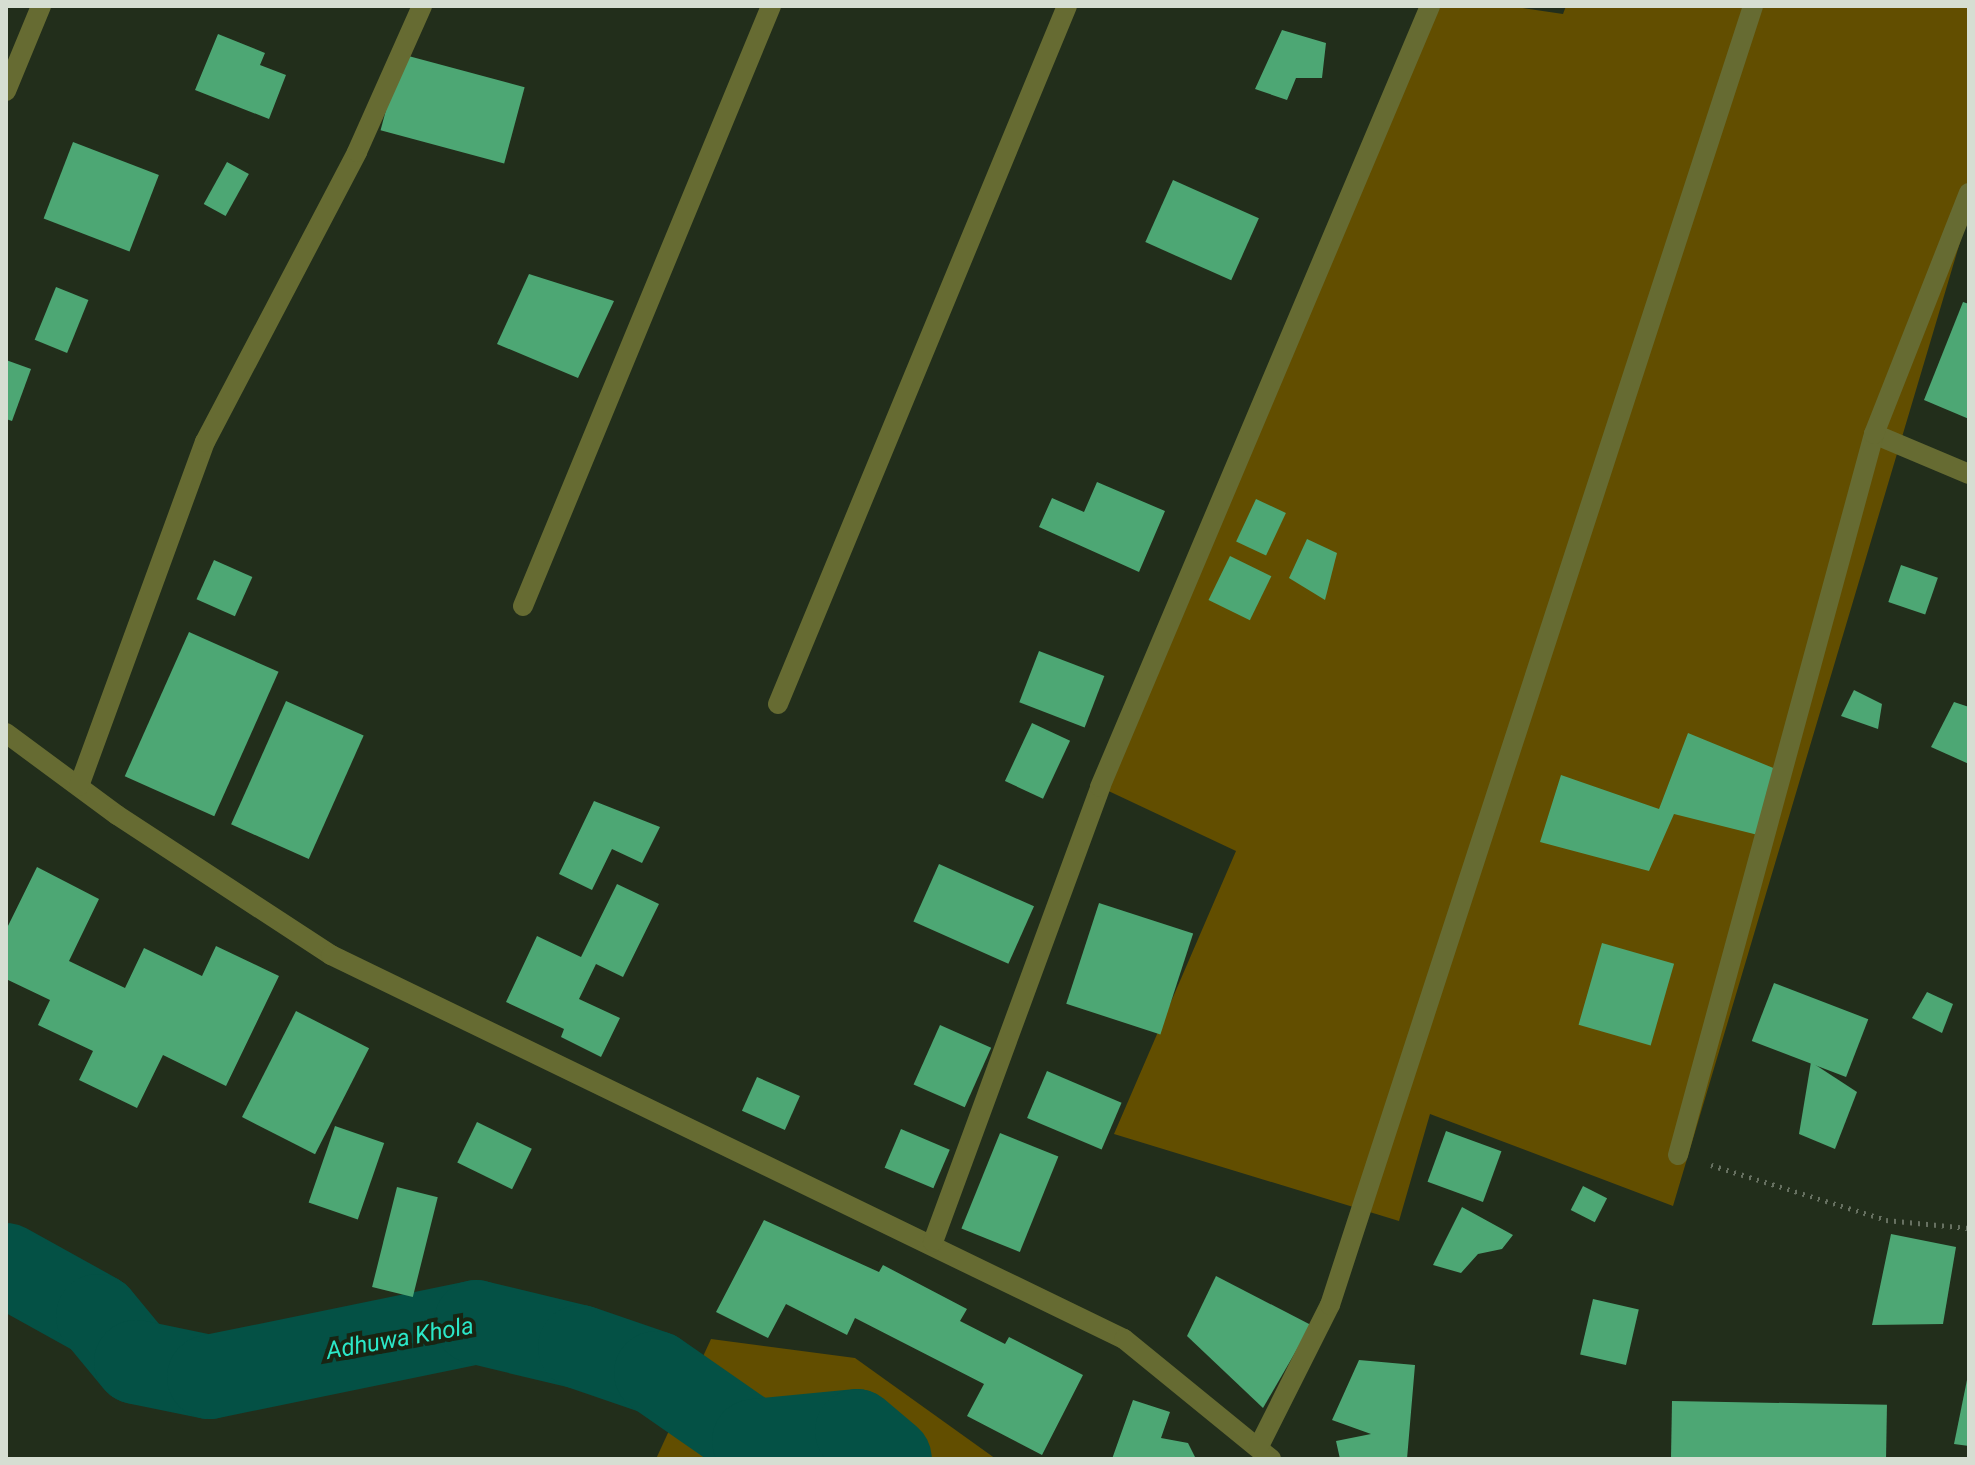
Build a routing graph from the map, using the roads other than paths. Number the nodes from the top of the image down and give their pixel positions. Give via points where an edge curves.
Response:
1 (41, 6) edge
2 (422, 6) edge
3 (771, 6) edge
4 (1067, 6) edge
5 (1430, 6) edge
6 (1753, 6) edge
7 (6, 91) edge
8 (1969, 193) edge
9 (1874, 434) junction
10 (1969, 474) edge
11 (523, 606) dead end
12 (778, 704) dead end
13 (6, 733) edge
14 (79, 786) junction
15 (1678, 1155) road end
16 (933, 1242) junction
17 (1265, 1452) edge

1 - 7 street
2 - 14 street via 357,152 205,442
3 - 11 street
4 - 12 street
5 - 16 street via 1100,787
6 - 17 street via 1330,1305
8 - 9 street
9 - 10 street
9 - 15 street
13 - 14 street
14 - 16 street via 331,955
16 - 17 street via 1124,1339

